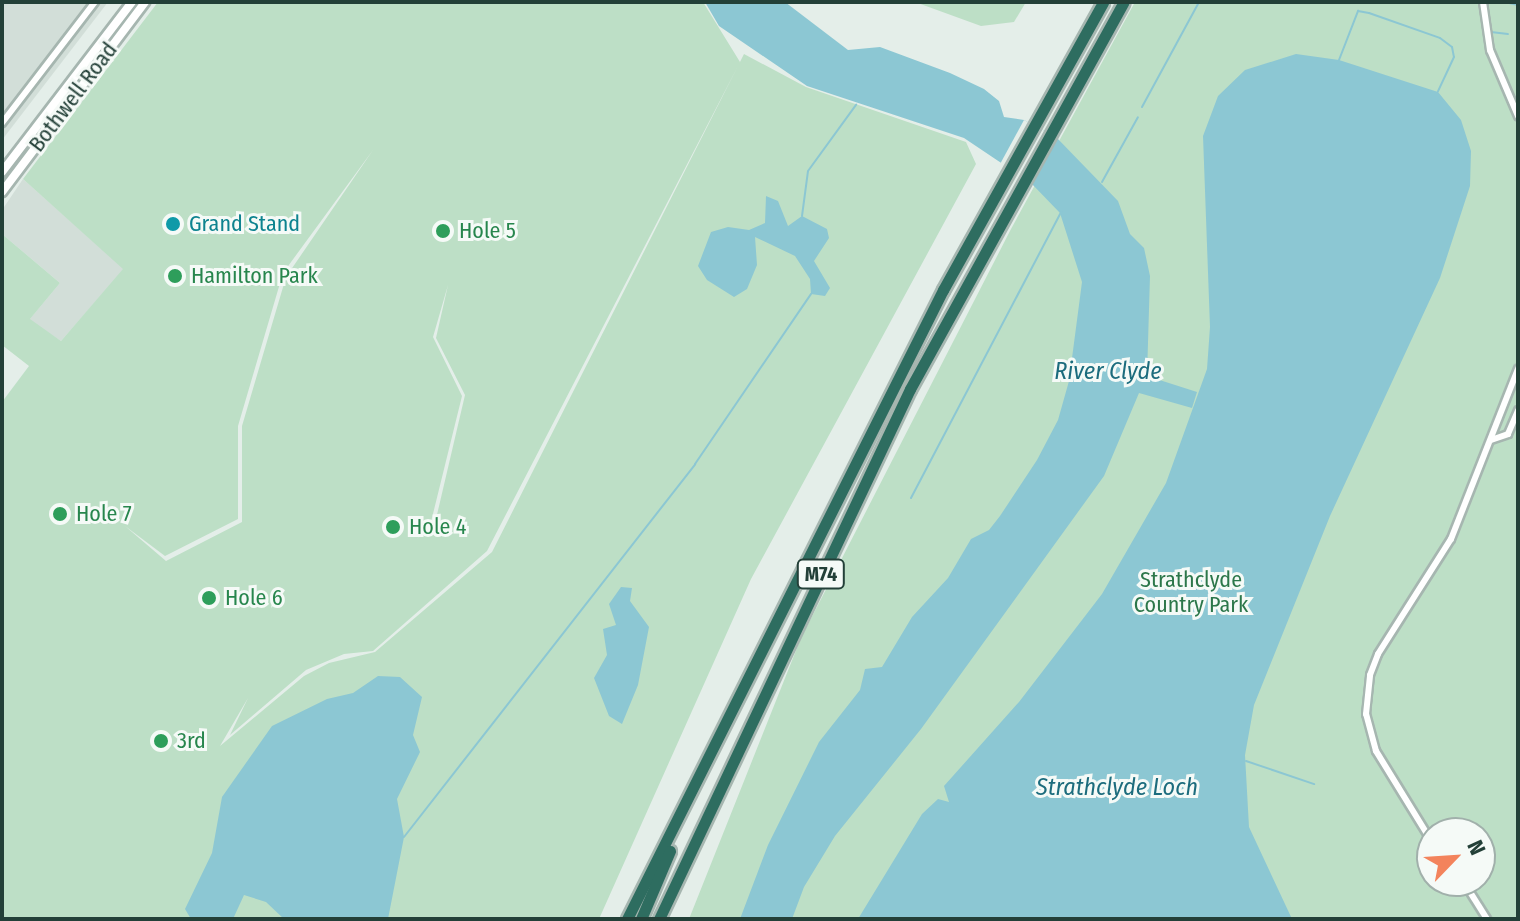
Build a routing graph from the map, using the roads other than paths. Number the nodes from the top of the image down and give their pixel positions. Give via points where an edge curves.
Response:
1 (95, 2) edge
2 (132, 2) edge
3 (145, 2) edge
4 (1103, 2) edge
5 (1124, 2) edge
6 (1483, 2) edge
7 (1518, 116) edge
8 (2, 123) edge
9 (2, 172) edge
10 (2, 192) edge
11 (1518, 369) edge
12 (1518, 410) edge
13 (1491, 440) junction
14 (1376, 751) junction
15 (700, 776) junction
16 (1417, 817) edge
17 (1420, 817) edge
18 (1473, 897) edge
19 (627, 919) edge
20 (641, 919) edge
21 (659, 919) edge
22 (1487, 919) edge

1 - 8 street
2 - 9 main road, Bothwell Road
3 - 10 main road, Bothwell Road
4 - 15 highway, M74 via 978,223
5 - 21 highway, M74 via 910,389
6 - 7 street via 1490,50
11 - 13 street
12 - 13 street via 1508,434
13 - 14 street via 1451,539 1370,675 1366,714
14 - 16 street
14 - 17 street
15 - 19 highway
15 - 20 highway, M74
18 - 22 street

